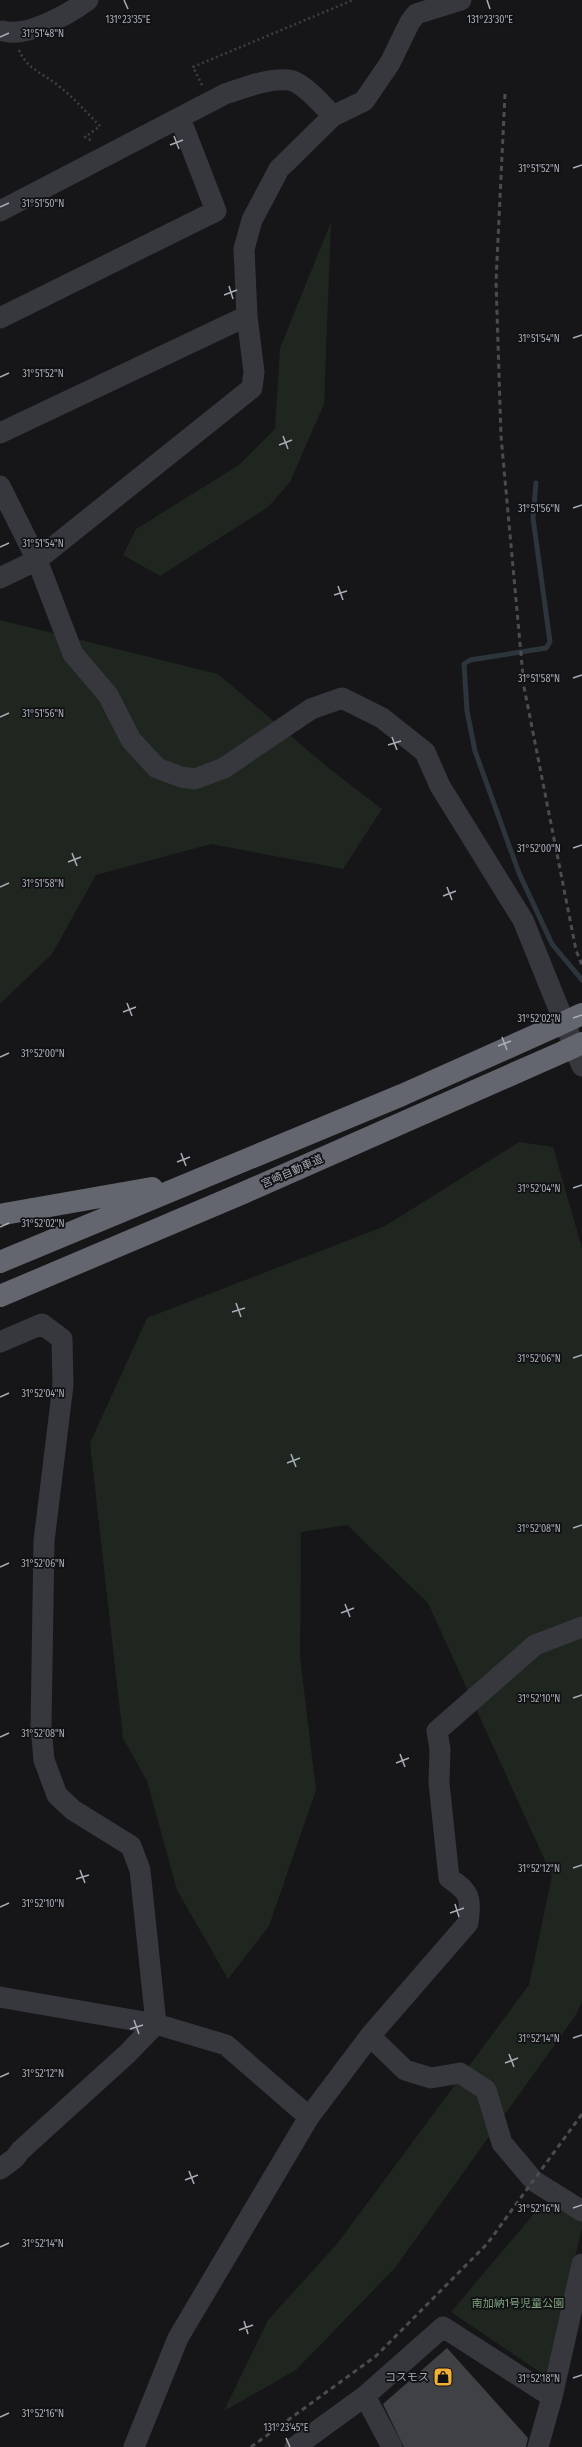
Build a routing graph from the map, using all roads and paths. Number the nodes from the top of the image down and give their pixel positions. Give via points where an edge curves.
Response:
1 (88, 0) edge
2 (354, 0) edge
3 (461, 0) edge
4 (4, 32) edge
5 (210, 102) junction
6 (333, 116) junction
7 (180, 118) junction
8 (91, 141) dead end
9 (0, 211) edge
10 (247, 316) junction
11 (0, 318) edge
12 (0, 433) edge
13 (0, 486) edge
14 (37, 560) junction
15 (0, 578) edge
16 (582, 1014) edge
17 (573, 1047) edge
18 (582, 1066) edge
19 (190, 1182) junction
20 (4, 1214) dead end
21 (0, 1262) edge
22 (0, 1296) edge
23 (0, 1342) edge
24 (582, 1627) edge
25 (0, 1997) edge
26 (156, 2024) junction
27 (370, 2036) junction
28 (309, 2117) junction
29 (0, 2169) edge
30 (582, 2211) edge
31 (582, 2264) edge
32 (365, 2396) junction
33 (552, 2397) junction
34 (134, 2447) edge
35 (295, 2447) edge
36 (392, 2447) edge
37 (538, 2447) edge

1 - 4 street via 70,14
2 - 5 path via 193,67
3 - 6 street via 416,14 390,63 364,101
4 - 8 path via 34,70 59,86 100,126 85,137
5 - 6 street via 225,94 257,84 289,80 307,90
5 - 7 street
6 - 10 street via 279,169 252,220 244,249
7 - 9 street
7 - 11 street via 216,212
10 - 12 street
10 - 14 street via 254,372 252,388
13 - 14 street
14 - 15 street
14 - 18 street via 73,654 108,695 131,740 157,768 195,779 224,768 312,709 342,698 382,718 425,752 440,786 523,920
16 - 19 highway, bridge via 402,1095
17 - 22 highway, 宮崎自動車道 via 236,1196
19 - 20 highway
19 - 21 highway
23 - 26 street via 42,1324 62,1339 63,1384 44,1541 41,1727 44,1760 57,1795 73,1810 131,1846 140,1870
24 - 27 street via 535,1645 437,1731 440,1749 439,1783 449,1878 465,1889 470,1902 468,1923
25 - 26 street
26 - 28 street via 226,2045
26 - 29 street via 127,2054
27 - 28 street
27 - 30 street via 405,2070 431,2078 460,2073 486,2090 502,2143 534,2181
28 - 34 street via 178,2338
31 - 33 street
32 - 33 street via 443,2327
32 - 35 street
32 - 36 street
33 - 37 street

